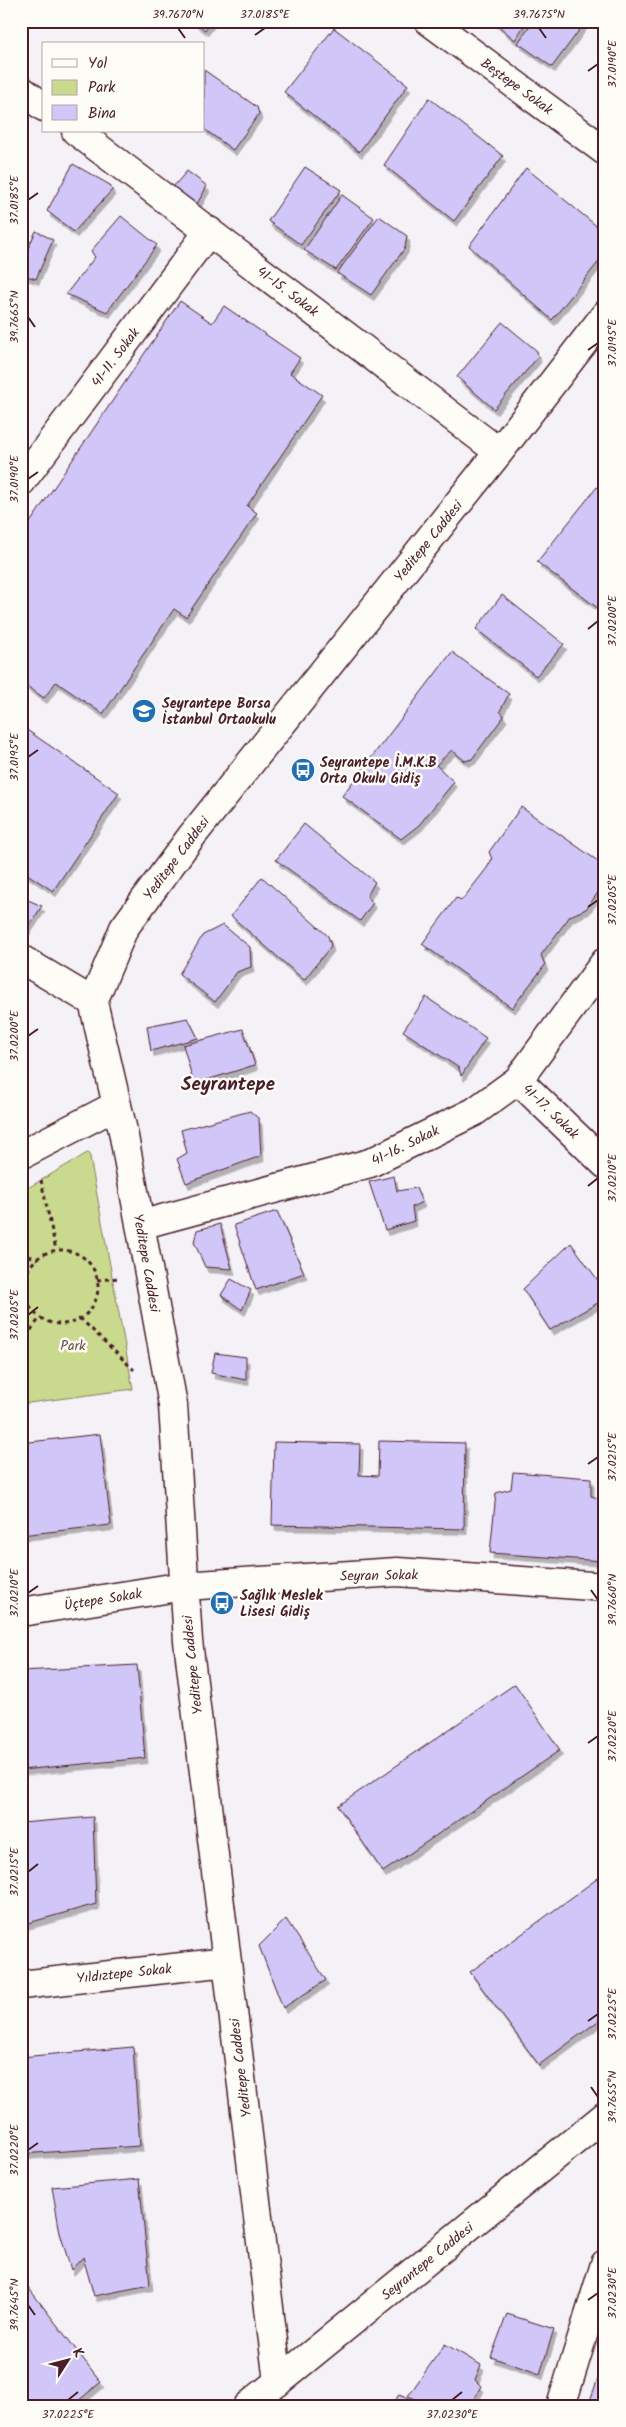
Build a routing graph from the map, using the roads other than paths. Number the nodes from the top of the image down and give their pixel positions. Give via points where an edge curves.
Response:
1 (429, 21) edge
2 (21, 90) edge
3 (42, 106) edge
4 (77, 132) edge
5 (605, 151) edge
6 (208, 231) junction
7 (605, 315) edge
8 (499, 452) junction
9 (21, 482) edge
10 (21, 959) edge
11 (605, 962) edge
12 (93, 1002) junction
13 (518, 1080) junction
14 (117, 1104) junction
15 (28, 1152) edge
16 (605, 1164) edge
17 (140, 1226) junction
18 (184, 1586) junction
19 (605, 1587) edge
20 (21, 1612) edge
21 (227, 1962) junction
22 (21, 1985) edge
23 (605, 2116) edge
24 (605, 2264) edge
25 (278, 2382) junction
26 (248, 2406) edge
27 (561, 2406) edge

1 - 5 street, Beştepe Sokak
2 - 3 street
4 - 6 street, 41-15. Sokak
6 - 8 street, 41-15. Sokak
6 - 9 street, 41-11. Sokak
7 - 8 street, Yeditepe Caddesi
8 - 12 street, Yeditepe Caddesi via 191,837 124,928
10 - 12 street
11 - 13 street, 41-16. Sokak
12 - 14 street, Yeditepe Caddesi
13 - 16 street, 41-17. Sokak
13 - 17 street, 41-16. Sokak via 474,1112 370,1162
14 - 15 street
14 - 17 street, Yeditepe Caddesi
17 - 18 street, Yeditepe Caddesi via 172,1399
18 - 19 street, Seyran Sokak via 397,1572
18 - 20 street, Üçtepe Sokak
18 - 21 street, Yeditepe Caddesi
21 - 22 street, Yıldıztepe Sokak
21 - 25 street, Yeditepe Caddesi
23 - 25 street, Seyrantepe Caddesi
24 - 27 street
25 - 26 street, Seyrantepe Caddesi

